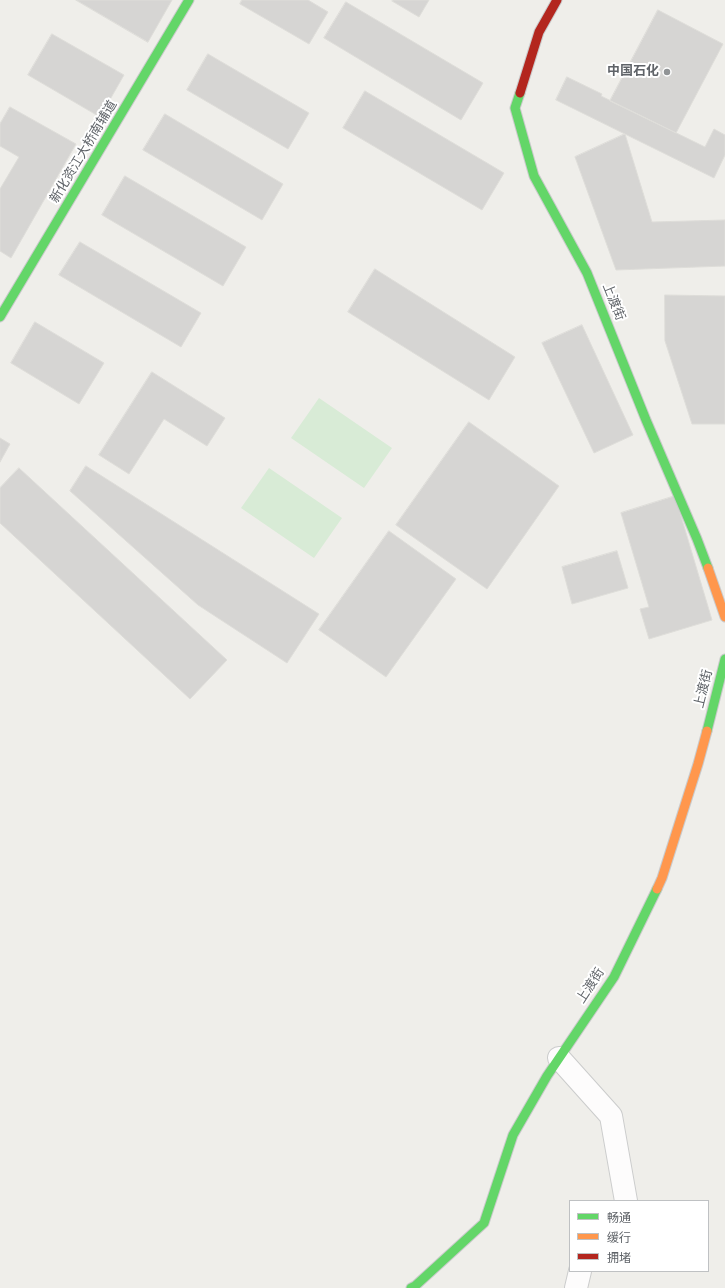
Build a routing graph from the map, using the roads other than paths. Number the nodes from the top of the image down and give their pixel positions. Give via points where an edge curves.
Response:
1 (189, 0) edge
2 (557, 0) edge
3 (0, 317) edge
4 (725, 617) edge
5 (725, 659) edge
6 (559, 1058) junction
7 (626, 1200) edge
8 (580, 1272) edge
9 (411, 1288) edge
10 (576, 1288) edge

1 - 3 street, 新化资江大桥南辅道
2 - 4 street, 上渡街 via 539,32 515,108 534,176 587,274 697,539
5 - 6 street, 上渡街 via 698,764 662,878 614,977
6 - 7 street via 611,1116
6 - 9 street, 上渡街 via 513,1135 484,1224
8 - 10 street

